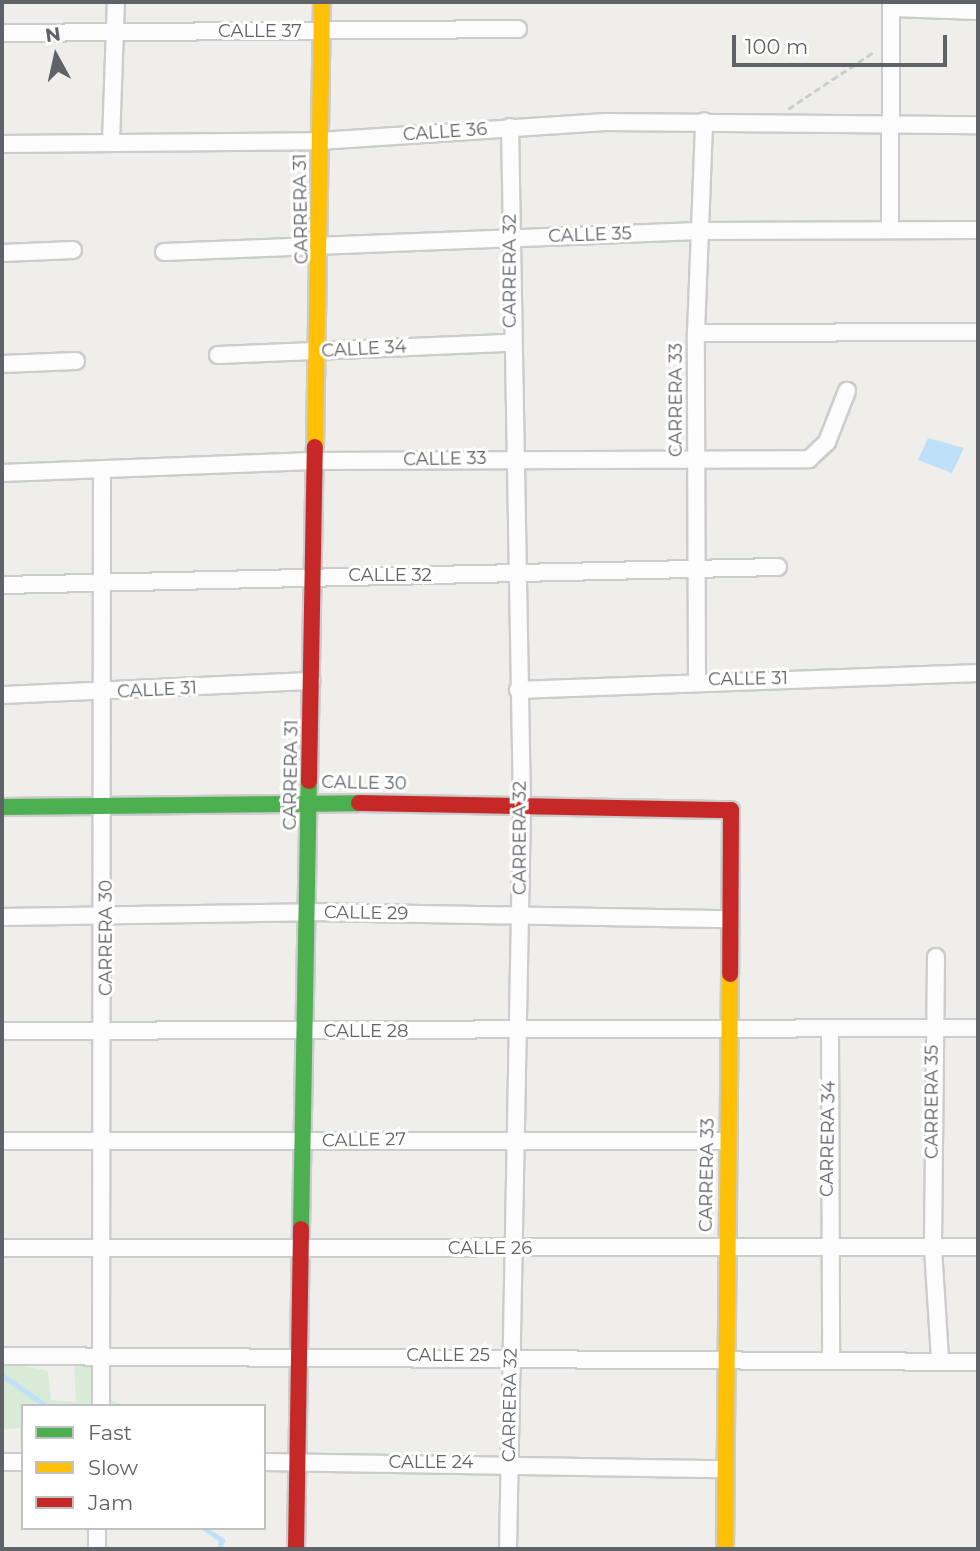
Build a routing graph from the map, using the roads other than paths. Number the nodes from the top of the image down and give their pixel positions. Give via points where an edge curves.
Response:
1 (116, 2) edge
2 (322, 2) edge
3 (891, 5) edge
4 (978, 11) edge
5 (518, 29) dead end
6 (321, 31) junction
7 (117, 32) junction
8 (2, 33) edge
9 (704, 121) junction
10 (888, 123) junction
11 (978, 125) edge
12 (510, 127) junction
13 (319, 141) junction
14 (111, 142) junction
15 (2, 144) edge
16 (890, 228) junction
17 (978, 230) edge
18 (698, 231) junction
19 (510, 238) junction
20 (321, 244) junction
21 (72, 250) dead end
22 (164, 252) dead end
23 (2, 253) edge
24 (978, 332) edge
25 (696, 333) junction
26 (510, 343) junction
27 (318, 352) junction
28 (218, 355) dead end
29 (76, 361) dead end
30 (2, 364) edge
31 (847, 391) dead end
32 (695, 455) junction
33 (512, 458) junction
34 (313, 461) junction
35 (102, 471) junction
36 (2, 473) edge
37 (778, 567) dead end
38 (695, 568) junction
39 (308, 575) junction
40 (513, 576) junction
41 (2, 585) edge
42 (100, 587) junction
43 (978, 673) edge
44 (697, 680) junction
45 (312, 681) junction
46 (518, 690) junction
47 (102, 693) junction
48 (2, 695) edge
49 (308, 802) junction
50 (522, 806) junction
51 (2, 807) edge
52 (106, 807) junction
53 (725, 807) joint
54 (310, 912) junction
55 (106, 914) junction
56 (520, 916) junction
57 (2, 917) edge
58 (730, 919) junction
59 (936, 957) dead end
60 (931, 1028) junction
61 (978, 1028) edge
62 (105, 1029) junction
63 (830, 1030) junction
64 (2, 1031) edge
65 (307, 1031) junction
66 (514, 1031) junction
67 (731, 1031) junction
68 (514, 1137) junction
69 (103, 1140) junction
70 (2, 1141) edge
71 (304, 1141) junction
72 (726, 1142) junction
73 (102, 1247) junction
74 (978, 1247) edge
75 (2, 1248) edge
76 (514, 1248) junction
77 (933, 1248) junction
78 (301, 1249) junction
79 (826, 1249) junction
80 (724, 1250) junction
81 (298, 1355) junction
82 (511, 1355) junction
83 (2, 1356) edge
84 (103, 1356) junction
85 (723, 1357) junction
86 (831, 1359) junction
87 (940, 1360) junction
88 (978, 1362) edge
89 (101, 1404) edge
90 (295, 1461) junction
91 (2, 1462) edge
92 (21, 1462) edge
93 (266, 1462) edge
94 (509, 1462) junction
95 (723, 1469) junction
96 (97, 1530) edge
97 (97, 1549) edge
98 (296, 1549) edge
99 (508, 1549) edge
100 (725, 1549) edge

1 - 7 street
2 - 6 street, CARRERA 31
3 - 4 street
3 - 10 street
5 - 6 street, CALLE 37
6 - 7 street, CALLE 37
6 - 13 street, CARRERA 31
7 - 8 street, CALLE 37
7 - 14 street
9 - 10 street, CALLE 36
9 - 12 street, CALLE 36
9 - 18 street, CARRERA 33
10 - 11 street, CALLE 36
10 - 16 street
12 - 13 street, CALLE 36
12 - 19 street, CARRERA 32
13 - 14 street, CALLE 36
13 - 20 street, CARRERA 31
14 - 15 street, CALLE 36
16 - 17 street, CALLE 35
16 - 18 street, CALLE 35
18 - 19 street, CALLE 35
18 - 25 street, CARRERA 33
19 - 20 street, CALLE 35
19 - 26 street, CARRERA 32
20 - 22 street, CALLE 35
20 - 27 street, CARRERA 31
21 - 23 street
24 - 25 street
25 - 32 street, CARRERA 33
26 - 27 street, CALLE 34
26 - 33 street, CARRERA 32
27 - 28 street, CALLE 34
27 - 34 street, CARRERA 31
29 - 30 street
31 - 32 street, CALLE 33 via 827,442 809,459
32 - 33 street, CALLE 33
32 - 38 street, CARRERA 33
33 - 34 street, CALLE 33
33 - 40 street, CARRERA 32
34 - 35 street, CALLE 33
34 - 39 street, CARRERA 31
35 - 36 street, CALLE 33
35 - 42 street, CARRERA 30
37 - 38 street, CALLE 32
38 - 40 street, CALLE 32
38 - 44 street, CARRERA 33
39 - 40 street, CALLE 32
39 - 42 street, CALLE 32
39 - 45 street, CARRERA 31
40 - 46 street, CARRERA 32
41 - 42 street, CALLE 32
42 - 47 street, CARRERA 30
43 - 44 street, CALLE 31
44 - 46 street, CALLE 31
45 - 47 street, CALLE 31
45 - 49 street, CARRERA 31
46 - 50 street, CARRERA 32
47 - 48 street, CALLE 31
47 - 52 street, CARRERA 30
49 - 50 street, CALLE 30
49 - 52 street, CALLE 30
49 - 54 street, CARRERA 31
50 - 53 street, CALLE 30
50 - 56 street, CARRERA 32
51 - 52 street, CALLE 30
52 - 55 street, CARRERA 30
53 - 58 street, CARRERA 33 via 733,818
54 - 55 street, CALLE 29
54 - 56 street, CALLE 29
54 - 65 street, CARRERA 31
55 - 57 street, CALLE 29
55 - 62 street, CARRERA 30
56 - 58 street, CALLE 29
56 - 66 street, CARRERA 32
58 - 67 street, CARRERA 33
59 - 60 street, CARRERA 35
60 - 61 street, CALLE 28
60 - 63 street, CALLE 28
60 - 77 street, CARRERA 35
62 - 64 street, CALLE 28
62 - 65 street, CALLE 28
62 - 69 street, CARRERA 30
63 - 67 street, CALLE 28
63 - 79 street, CARRERA 34
65 - 66 street, CALLE 28
65 - 71 street, CARRERA 31
66 - 67 street, CALLE 28
66 - 68 street, CARRERA 32
67 - 72 street, CARRERA 33
68 - 71 street, CALLE 27
68 - 72 street, CALLE 27
68 - 76 street, CARRERA 32
69 - 70 street, CALLE 27
69 - 71 street, CALLE 27
69 - 73 street, CARRERA 30
71 - 78 street, CARRERA 31
72 - 80 street, CARRERA 33
73 - 75 street, CALLE 26
73 - 78 street, CALLE 26
73 - 84 street, CARRERA 30
74 - 77 street, CALLE 26
76 - 78 street, CALLE 26
76 - 80 street, CALLE 26
76 - 82 street, CARRERA 32
77 - 79 street, CALLE 26
77 - 87 street, CARRERA 35
78 - 81 street, CARRERA 31
79 - 80 street, CALLE 26
79 - 86 street, CARRERA 34
80 - 85 street, CARRERA 33
81 - 82 street, CALLE 25
81 - 84 street, CALLE 25
81 - 90 street, CARRERA 31
82 - 85 street, CALLE 25
82 - 94 street, CARRERA 32
83 - 84 street, CALLE 25
84 - 89 street, CARRERA 30
85 - 86 street, CALLE 25
85 - 95 street, CARRERA 33
86 - 87 street, CALLE 25
87 - 88 street, CALLE 25
90 - 93 street, CALLE 24
90 - 94 street, CALLE 24
90 - 98 street, CARRERA 31
91 - 92 street
94 - 95 street, CALLE 24
94 - 99 street, CARRERA 32
95 - 100 street, CARRERA 33
96 - 97 street

